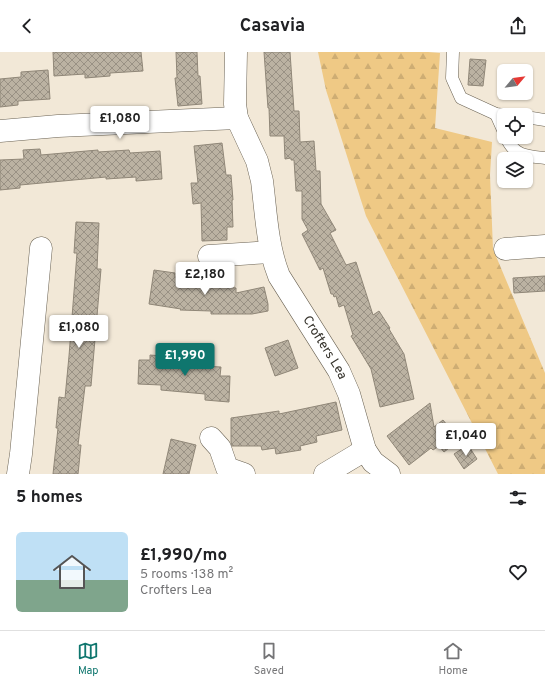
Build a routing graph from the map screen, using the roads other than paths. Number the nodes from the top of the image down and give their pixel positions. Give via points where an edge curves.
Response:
1 (236, 52) edge
2 (452, 52) edge
3 (497, 112) edge
4 (237, 118) junction
5 (533, 118) edge
6 (545, 120) edge
7 (0, 130) edge
8 (509, 144) edge
9 (545, 158) edge
10 (545, 246) edge
11 (41, 248) dead end
12 (505, 249) dead end
13 (271, 252) junction
14 (209, 256) dead end
15 (211, 438) dead end
16 (365, 450) junction
17 (232, 472) edge
18 (18, 474) edge
19 (325, 474) edge
20 (389, 474) edge

1 - 4 street, Crofters Lea
2 - 3 lane via 452,78 461,98
4 - 7 street
4 - 13 street, Crofters Lea via 260,171
5 - 6 lane
8 - 9 lane via 516,152 525,156
10 - 12 street
11 - 18 street
13 - 14 street
13 - 16 street, Crofters Lea via 279,276 339,371 350,394
15 - 17 street via 220,448
16 - 19 street
16 - 20 street, Crofters Lea via 373,462

